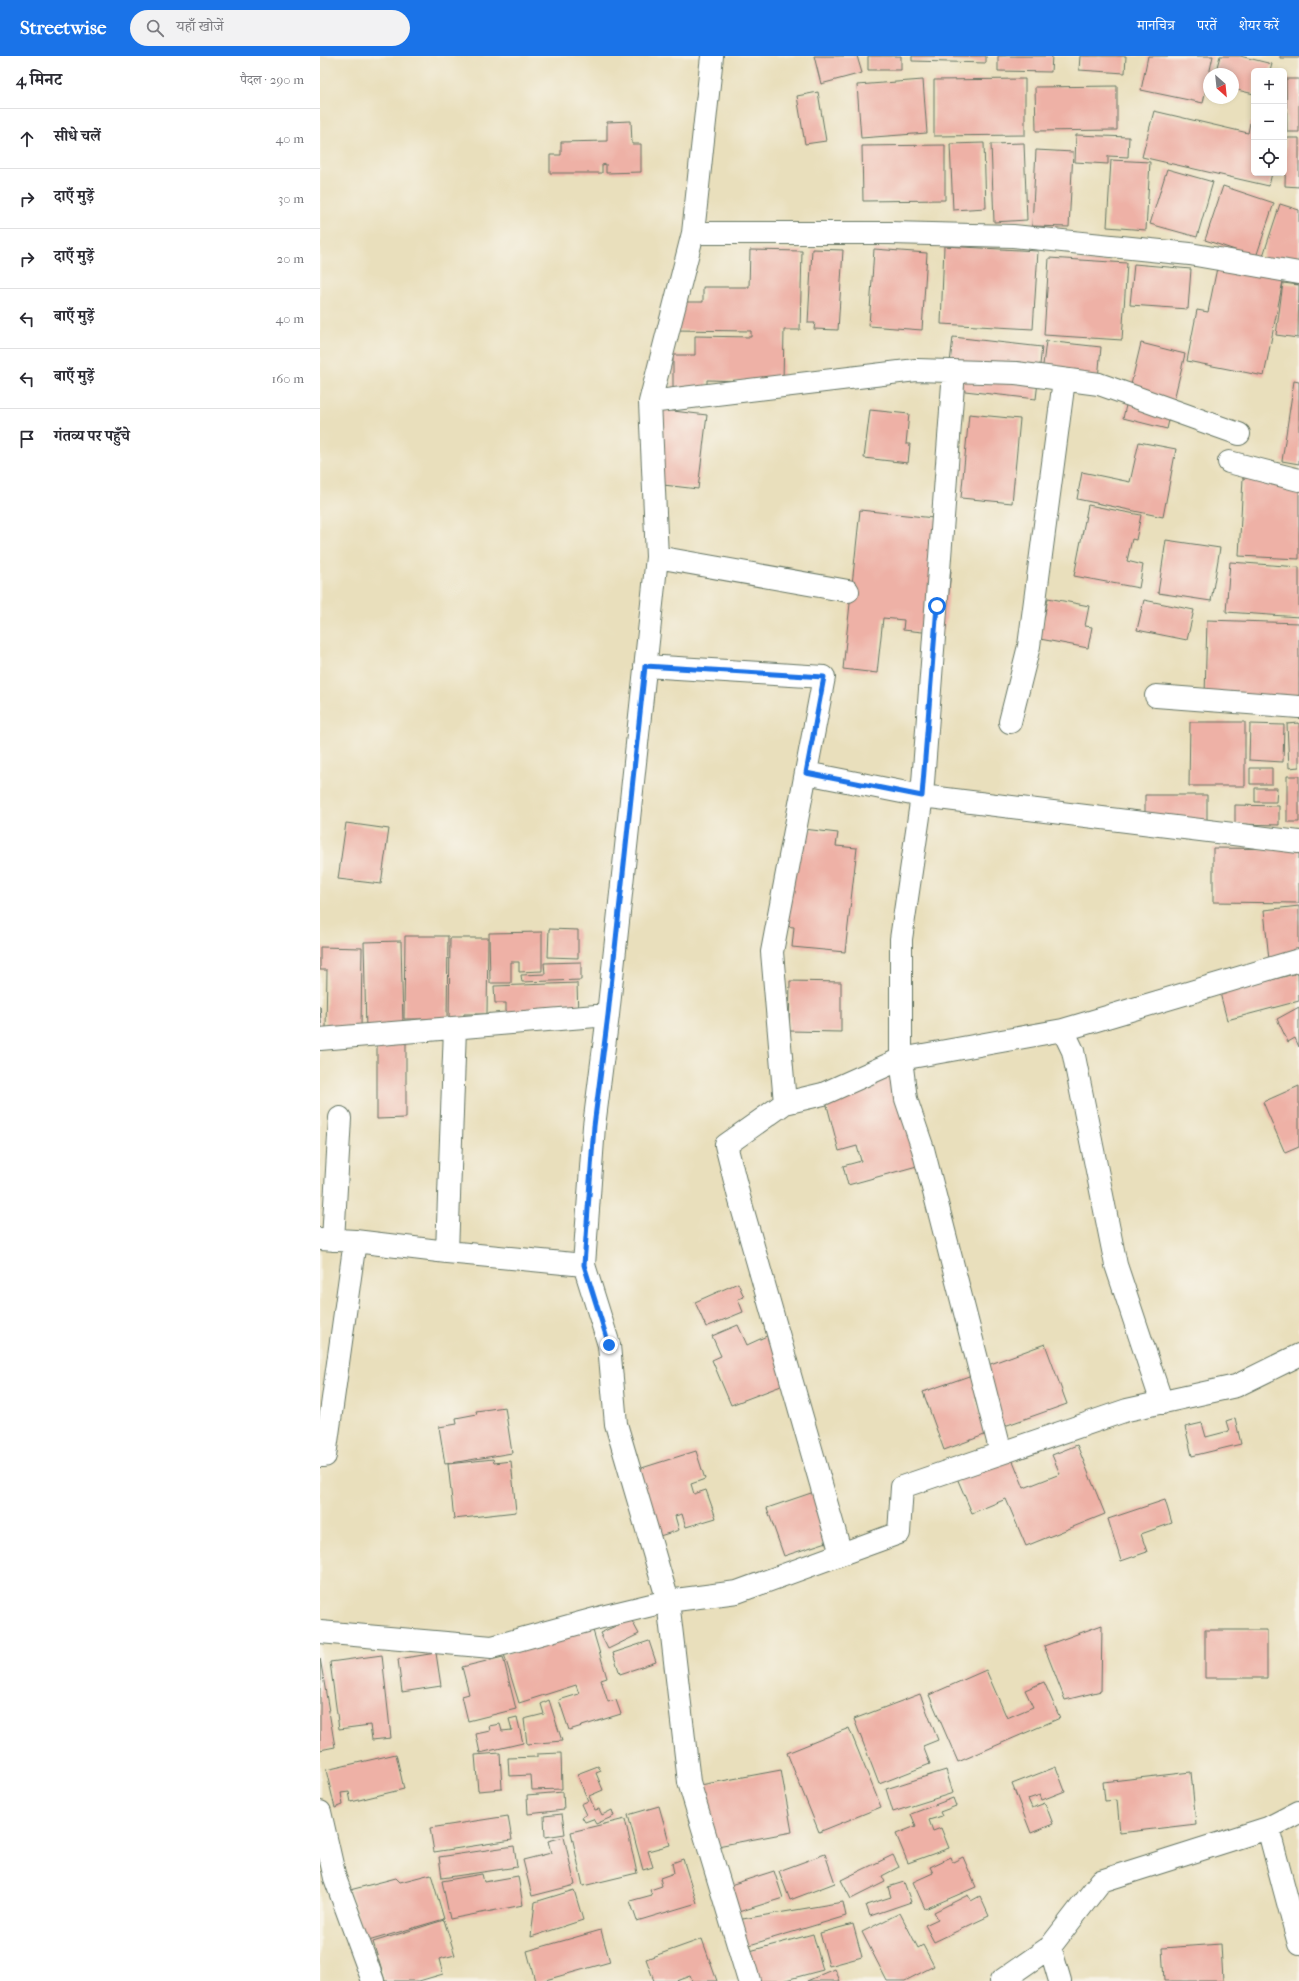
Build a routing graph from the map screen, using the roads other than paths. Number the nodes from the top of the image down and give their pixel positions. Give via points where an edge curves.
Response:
1 (712, 56) edge
2 (693, 233) junction
3 (1299, 273) edge
4 (954, 371) junction
5 (1064, 380) junction
6 (650, 402) junction
7 (1239, 434) dead end
8 (1229, 462) dead end
9 (1299, 480) edge
10 (657, 557) junction
11 (848, 591) dead end
12 (645, 666) junction
13 (1156, 696) dead end
14 (1299, 706) edge
15 (1010, 722) dead end
16 (806, 773) junction
17 (922, 796) junction
18 (1299, 842) edge
19 (1299, 960) edge
20 (608, 1015) junction
21 (455, 1028) junction
22 (1062, 1030) junction
23 (320, 1039) edge
24 (901, 1059) junction
25 (785, 1103) junction
26 (340, 1118) dead end
27 (326, 1239) edge
28 (355, 1241) junction
29 (447, 1252) junction
30 (584, 1265) junction
31 (1299, 1355) edge
32 (1162, 1403) junction
33 (1001, 1453) junction
34 (320, 1456) edge
35 (841, 1554) junction
36 (668, 1601) junction
37 (320, 1632) edge
38 (320, 1812) edge
39 (1299, 1812) edge
40 (1268, 1828) junction
41 (328, 1880) edge
42 (1299, 1944) edge
43 (1050, 1947) junction
44 (372, 1981) edge
45 (749, 1981) edge
46 (1001, 1981) edge
47 (1060, 1981) edge

1 - 2 street
2 - 3 street via 1013,236 1190,254
2 - 6 street
4 - 5 street via 1016,373
4 - 6 street via 916,370
4 - 17 street
5 - 7 street via 1099,384
5 - 15 street via 1029,646
6 - 10 street
8 - 9 street
10 - 11 street
10 - 12 street
12 - 16 street via 824,677
12 - 20 street
13 - 14 street
16 - 17 street
16 - 25 street via 772,952
17 - 18 street
17 - 24 street via 902,940
19 - 22 street
20 - 21 street
20 - 30 street via 594,1126
21 - 23 street
21 - 29 street
22 - 24 street
22 - 32 street via 1073,1051 1116,1265
24 - 25 street via 823,1094
24 - 33 street via 906,1099 923,1149
25 - 35 street via 726,1145
26 - 27 street
27 - 28 street
28 - 29 street
28 - 34 street via 325,1456
29 - 30 street
30 - 36 street via 609,1345 616,1424
31 - 32 street via 1236,1386
32 - 33 street via 1127,1410
33 - 35 street via 902,1487 899,1533
35 - 36 street via 738,1592
36 - 37 street via 492,1647
36 - 45 street via 689,1782
38 - 41 street
39 - 40 street
40 - 42 street
40 - 43 street via 1101,1881
41 - 44 street
43 - 46 street
43 - 47 street

